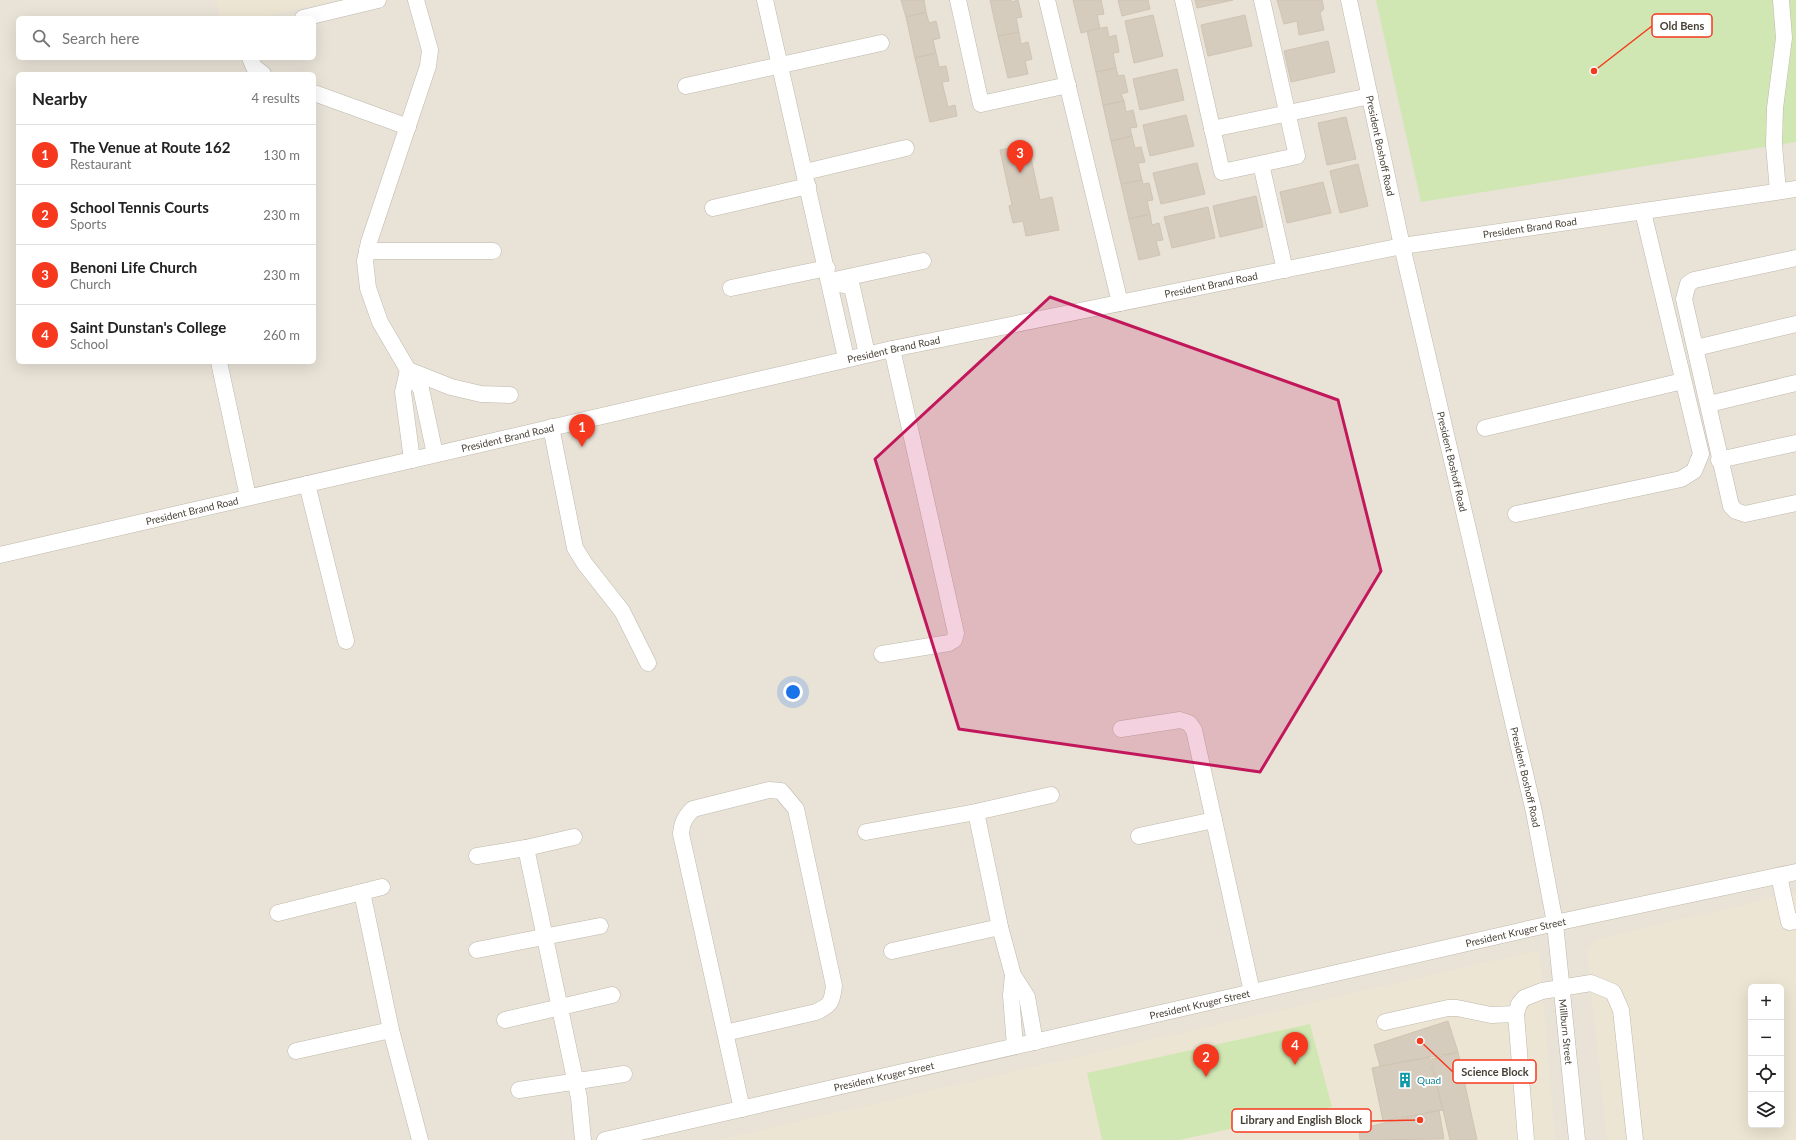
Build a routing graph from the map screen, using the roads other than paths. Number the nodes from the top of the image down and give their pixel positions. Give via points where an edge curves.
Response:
1 (378, 0) edge
2 (416, 0) edge
3 (765, 0) edge
4 (958, 0) edge
5 (1047, 0) edge
6 (1183, 0) edge
7 (1262, 0) edge
8 (1349, 0) edge
9 (1781, 0) edge
10 (311, 16) edge
11 (881, 43) dead end
12 (251, 60) edge
13 (780, 65) junction
14 (260, 72) edge
15 (1068, 85) junction
16 (686, 86) dead end
17 (316, 95) edge
18 (1370, 96) junction
19 (1287, 114) junction
20 (408, 127) junction
21 (1212, 129) junction
22 (906, 148) dead end
23 (1261, 164) junction
24 (806, 179) junction
25 (1796, 189) edge
26 (1778, 191) junction
27 (713, 208) dead end
28 (1643, 212) junction
29 (1402, 246) junction
30 (367, 251) junction
31 (493, 251) dead end
32 (1796, 258) edge
33 (923, 261) dead end
34 (1285, 270) junction
35 (828, 275) junction
36 (731, 288) dead end
37 (1120, 303) junction
38 (1796, 324) edge
39 (1696, 348) junction
40 (892, 349) junction
41 (867, 354) junction
42 (846, 358) junction
43 (219, 364) edge
44 (408, 370) junction
45 (1683, 381) junction
46 (1796, 383) edge
47 (510, 395) dead end
48 (1708, 404) junction
49 (551, 426) junction
50 (1485, 428) dead end
51 (1796, 442) edge
52 (435, 454) junction
53 (412, 460) junction
54 (1719, 460) junction
55 (307, 484) junction
56 (248, 497) junction
57 (1796, 503) edge
58 (1516, 514) dead end
59 (0, 555) edge
60 (346, 641) dead end
61 (882, 654) dead end
62 (648, 663) dead end
63 (1121, 728) dead end
64 (1051, 795) dead end
65 (976, 812) junction
66 (1214, 820) junction
67 (866, 832) dead end
68 (1139, 836) dead end
69 (574, 837) dead end
70 (526, 848) junction
71 (477, 856) dead end
72 (1796, 872) edge
73 (1779, 876) junction
74 (382, 887) dead end
75 (362, 892) junction
76 (278, 913) dead end
77 (1796, 921) edge
78 (1555, 923) junction
79 (600, 926) dead end
80 (1000, 927) junction
81 (545, 937) junction
82 (477, 950) dead end
83 (892, 951) dead end
84 (1013, 975) junction
85 (1562, 988) junction
86 (1252, 992) junction
87 (612, 995) dead end
88 (560, 1008) junction
89 (1516, 1014) junction
90 (505, 1020) dead end
91 (1385, 1022) dead end
92 (391, 1030) junction
93 (725, 1032) junction
94 (1035, 1042) junction
95 (1015, 1046) junction
96 (296, 1050) dead end
97 (624, 1074) dead end
98 (575, 1082) junction
99 (519, 1090) dead end
100 (742, 1109) junction
101 (420, 1140) edge
102 (583, 1140) edge
103 (605, 1140) edge
104 (1526, 1140) edge
105 (1577, 1140) edge
106 (1635, 1140) edge

1 - 10 street
2 - 20 street via 430,50 428,66
3 - 13 street
4 - 15 street via 981,104
5 - 15 street
6 - 21 street
7 - 19 street
8 - 18 street, President Boshoff Road
9 - 26 street via 1784,38 1775,108 1774,146
11 - 13 street
12 - 14 street
13 - 16 street
13 - 24 street
15 - 37 street
17 - 20 street
18 - 19 street
18 - 29 street, President Boshoff Road
19 - 21 street
19 - 23 street via 1297,156
20 - 30 street
21 - 23 street via 1222,172
22 - 24 street
23 - 34 street
24 - 27 street
24 - 35 street
25 - 26 street, President Brand Road
26 - 28 street, President Brand Road
28 - 29 street, President Brand Road
28 - 45 street
29 - 34 street, President Brand Road
29 - 78 street, President Boshoff Road via 1516,735
30 - 31 street
30 - 44 street via 365,261 368,288 380,322
32 - 39 street via 1694,280 1688,284 1684,299
33 - 35 street
34 - 37 street, President Brand Road
35 - 36 street
35 - 41 street via 852,287
35 - 42 street
37 - 40 street, President Brand Road
38 - 39 street
39 - 48 street
40 - 41 street, President Brand Road
40 - 61 street via 956,633 954,640 949,644
41 - 42 street, President Brand Road
42 - 49 street, President Brand Road
43 - 56 street
44 - 47 street via 451,387 481,394
44 - 52 street via 421,389
44 - 53 street via 404,392
45 - 50 street
45 - 58 street via 1700,454 1694,471 1681,479
46 - 48 street
48 - 54 street
49 - 52 street, President Brand Road
49 - 62 street via 575,548 622,611
51 - 54 street
52 - 53 street, President Brand Road
53 - 55 street, President Brand Road
54 - 57 street via 1731,506 1736,511 1745,514
55 - 56 street, President Brand Road
55 - 60 street
56 - 59 street, President Brand Road
63 - 66 street via 1180,720 1189,723 1194,730
64 - 65 street
65 - 67 street
65 - 80 street
66 - 68 street
66 - 86 street
69 - 70 street
70 - 71 street
70 - 81 street
72 - 73 street, President Kruger Street
73 - 77 street via 1789,922
73 - 78 street, President Kruger Street
74 - 75 street
75 - 76 street
75 - 92 street
78 - 85 street, Millburn Street
78 - 86 street, President Kruger Street
79 - 81 street
80 - 83 street
80 - 84 street
81 - 82 street
81 - 88 street
84 - 94 street via 1027,997
84 - 95 street via 1011,995
85 - 89 street via 1527,996 1519,1004
85 - 105 street, Millburn Street
85 - 106 street via 1591,983 1613,992 1621,1010
86 - 94 street, President Kruger Street
87 - 88 street
88 - 90 street
88 - 98 street
89 - 91 street via 1491,1015 1448,1008
89 - 104 street
92 - 96 street
92 - 101 street
93 - 93 street via 681,834 682,825 686,816 694,809 769,790 781,791 796,809 834,986 832,999 828,1006 816,1012
93 - 100 street
94 - 95 street, President Kruger Street
95 - 100 street, President Kruger Street
97 - 98 street
98 - 99 street
98 - 102 street
100 - 103 street, President Kruger Street

